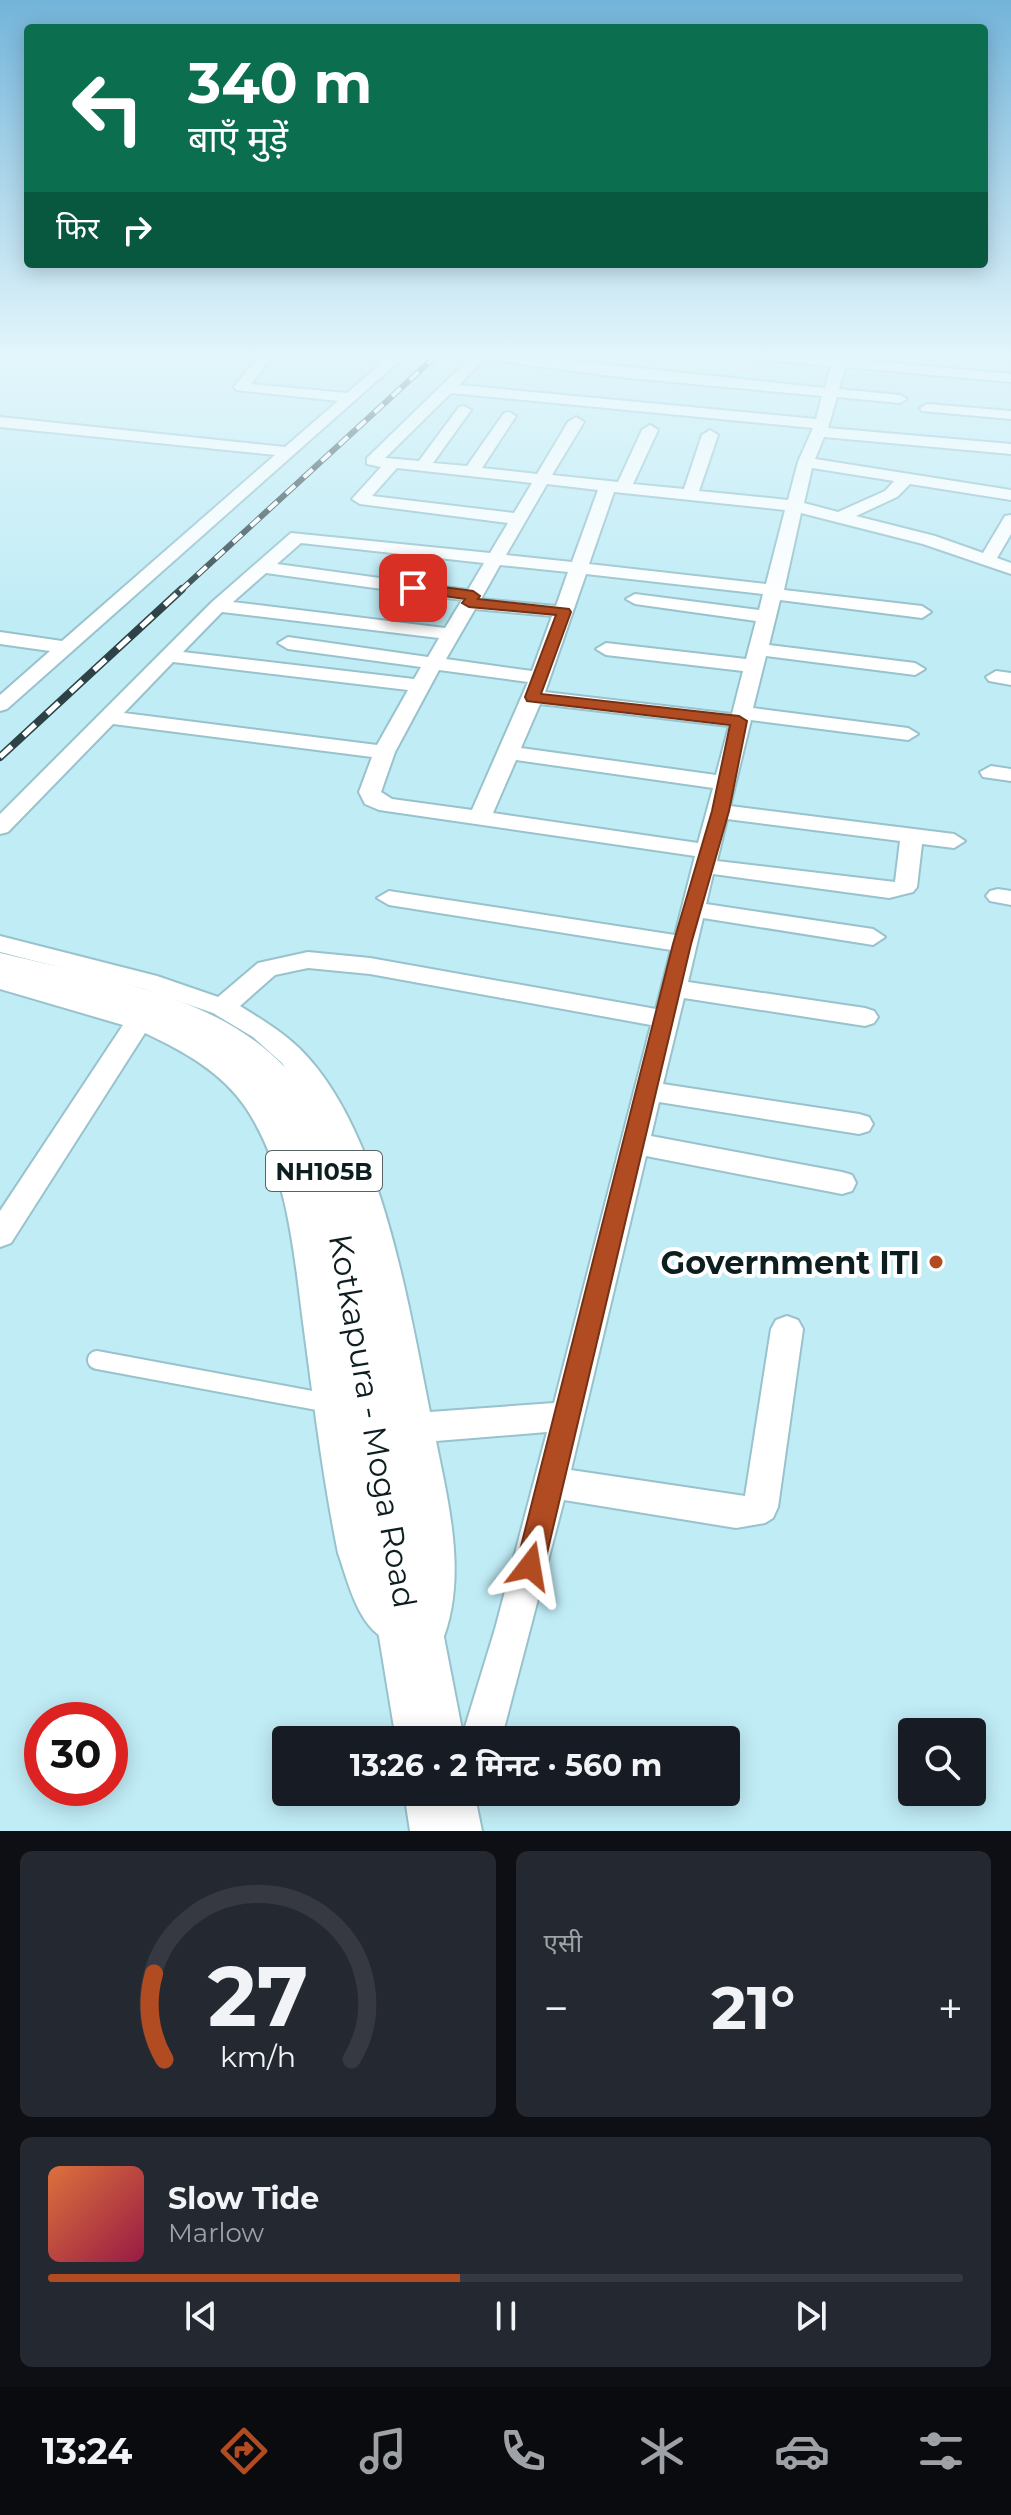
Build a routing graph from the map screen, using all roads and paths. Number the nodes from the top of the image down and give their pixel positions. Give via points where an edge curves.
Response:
1 (178, 440) edge
2 (302, 440) edge
3 (394, 440) edge
4 (442, 440) edge
5 (492, 440) edge
6 (565, 440) edge
7 (644, 440) edge
8 (708, 440) edge
9 (816, 440) edge
10 (934, 440) edge
11 (1011, 449) edge
12 (289, 452) junction
13 (806, 462) junction
14 (393, 463) junction
15 (423, 466) junction
16 (471, 472) junction
17 (907, 477) junction
18 (542, 479) junction
19 (616, 487) junction
20 (690, 495) junction
21 (1011, 495) edge
22 (794, 506) junction
23 (843, 516) junction
24 (518, 519) junction
25 (1011, 520) edge
26 (495, 559) junction
27 (988, 559) junction
28 (261, 567) junction
29 (577, 567) junction
30 (1011, 569) edge
31 (471, 599) junction
32 (635, 599) dead end
33 (772, 600) junction
34 (218, 606) junction
35 (564, 612) junction
36 (922, 612) dead end
37 (450, 634) junction
38 (0, 638) edge
39 (288, 643) dead end
40 (65, 647) junction
41 (606, 649) dead end
42 (169, 656) junction
43 (756, 657) junction
44 (433, 663) junction
45 (915, 669) dead end
46 (420, 686) junction
47 (536, 688) junction
48 (0, 705) edge
49 (107, 717) junction
50 (740, 717) junction
51 (908, 734) dead end
52 (384, 752) junction
53 (509, 753) junction
54 (722, 797) junction
55 (479, 819) junction
56 (0, 827) edge
57 (912, 835) junction
58 (954, 841) dead end
59 (706, 858) junction
60 (389, 898) dead end
61 (692, 909) junction
62 (873, 937) dead end
63 (0, 944) edge
64 (682, 944) junction
65 (0, 967) edge
66 (0, 981) edge
67 (673, 988) junction
68 (222, 1007) junction
69 (865, 1017) dead end
70 (665, 1019) junction
71 (138, 1023) junction
72 (648, 1091) junction
73 (859, 1124) dead end
74 (635, 1144) junction
75 (842, 1183) dead end
76 (0, 1235) edge
77 (787, 1329) dead end
78 (97, 1360) dead end
79 (331, 1403) junction
80 (566, 1416) junction
81 (416, 1428) junction
82 (550, 1482) junction
83 (418, 1668) junction
84 (428, 1726) edge
85 (485, 1726) edge
86 (442, 1806) edge
87 (458, 1806) edge
88 (448, 1831) edge

1 - 12 street
2 - 12 street
3 - 14 street via 373,461
4 - 15 street
5 - 16 street
6 - 18 street
7 - 19 street
8 - 20 street
9 - 13 street
10 - 11 street
12 - 40 street
13 - 17 street
13 - 22 street
14 - 15 street
14 - 24 street via 360,499
15 - 16 street
16 - 18 street
17 - 21 street
17 - 23 street via 891,494
18 - 19 street
18 - 24 street
19 - 20 street
19 - 29 street
20 - 22 street
22 - 23 street
22 - 33 street
23 - 27 street
24 - 26 street
25 - 27 street
26 - 28 street via 301,536
26 - 29 street
26 - 31 street
27 - 30 street
28 - 31 street
28 - 34 street
29 - 33 street
29 - 35 street
31 - 35 street
31 - 37 street
32 - 33 street
33 - 36 street
33 - 43 street
34 - 37 street
34 - 42 street
35 - 47 street
37 - 44 street
38 - 40 street
39 - 44 street
40 - 48 street
41 - 43 street
42 - 46 street
42 - 49 street
43 - 45 street
43 - 50 street
44 - 46 street
44 - 47 street
46 - 52 street
47 - 50 street
47 - 53 street
49 - 52 street
49 - 56 street
50 - 51 street
50 - 54 street
52 - 55 street via 371,783 373,799
53 - 54 street
53 - 55 street
54 - 57 street
54 - 59 street
55 - 59 street
57 - 58 street
57 - 59 street via 905,887 889,891
59 - 61 street
60 - 64 street
61 - 62 street
61 - 64 street
63 - 68 street
64 - 67 street
65 - 83 highway, Kotkapura - Moga Road / NH105B via 174,1013 246,1053 294,1108 318,1153 334,1205
66 - 71 street
67 - 69 street
67 - 70 street
68 - 70 street via 267,969 308,960 370,966
68 - 81 street via 291,1056 345,1135 388,1280
70 - 72 street
71 - 76 street
71 - 79 street via 195,1048 229,1071 249,1092 280,1143 309,1258
72 - 73 street
72 - 74 street
74 - 75 street
74 - 80 street
77 - 82 street via 761,1507 736,1512
78 - 79 lane
79 - 83 street via 356,1553 369,1589
80 - 81 street
80 - 82 street
81 - 83 street via 438,1557 437,1598
82 - 85 street
83 - 84 highway, Kotkapura - Moga Road / NH105B
86 - 88 highway
87 - 88 street

